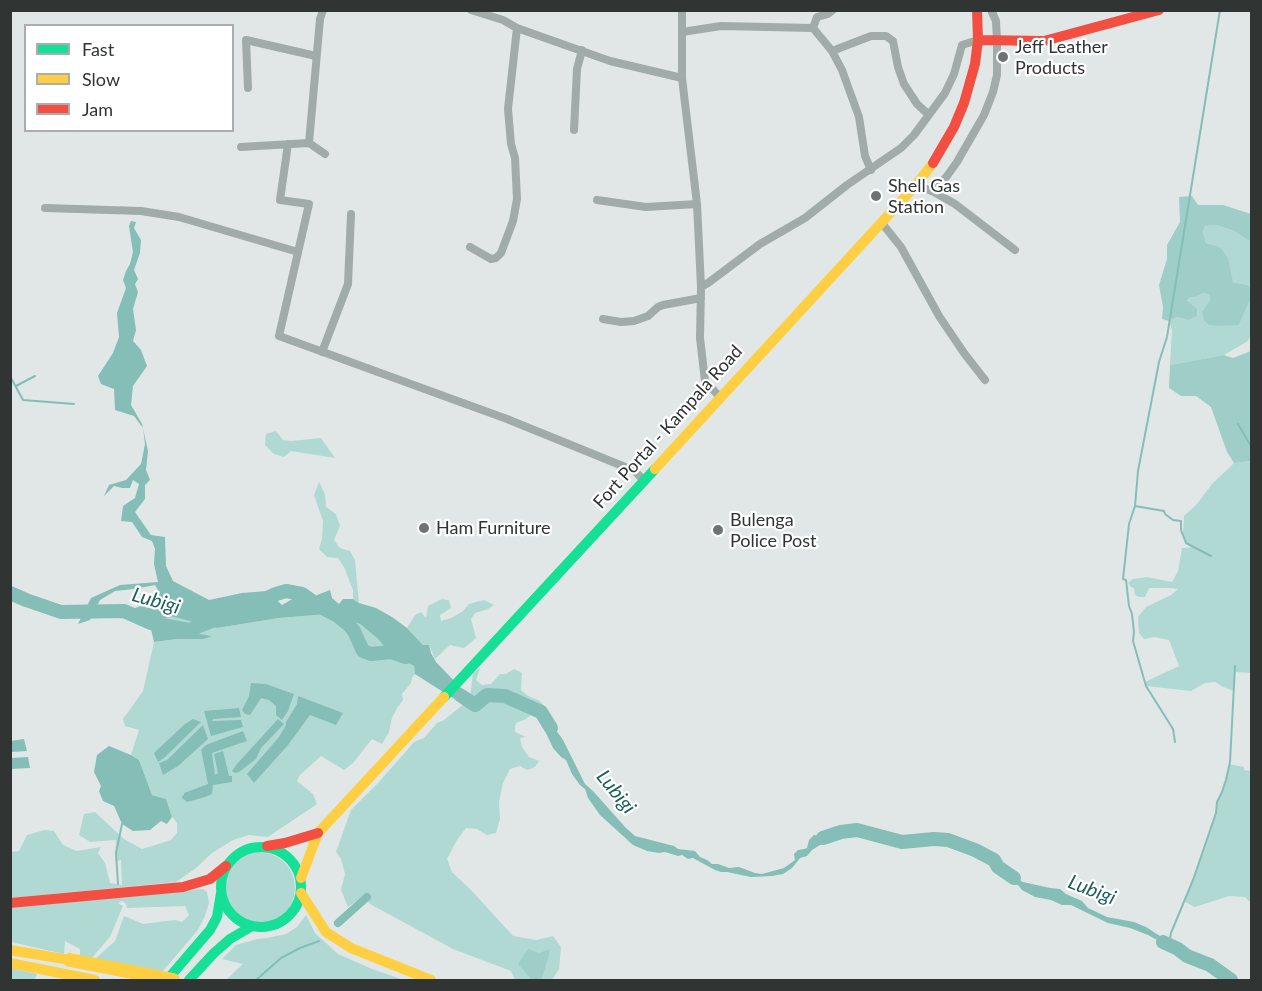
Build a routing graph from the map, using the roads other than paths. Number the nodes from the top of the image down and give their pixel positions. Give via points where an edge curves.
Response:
1 (322, 10) edge
2 (471, 10) edge
3 (682, 10) edge
4 (833, 10) edge
5 (977, 10) edge
6 (991, 10) edge
7 (1160, 10) edge
8 (1119, 16) edge
9 (813, 27) junction
10 (517, 28) junction
11 (682, 32) junction
12 (978, 40) junction
13 (997, 40) junction
14 (582, 50) junction
15 (832, 51) junction
16 (316, 56) junction
17 (682, 78) junction
18 (248, 88) dead end
19 (929, 115) junction
20 (574, 130) dead end
21 (309, 143) junction
22 (288, 144) junction
23 (241, 147) dead end
24 (325, 154) dead end
25 (871, 170) junction
26 (916, 185) junction
27 (933, 192) junction
28 (597, 200) dead end
29 (697, 204) junction
30 (45, 208) dead end
31 (351, 214) dead end
32 (881, 222) junction
33 (470, 247) dead end
34 (1015, 250) dead end
35 (298, 252) junction
36 (701, 287) junction
37 (700, 298) junction
38 (603, 319) dead end
39 (321, 352) junction
40 (985, 380) dead end
41 (720, 397) junction
42 (644, 481) junction
43 (318, 833) junction
44 (267, 846) junction
45 (226, 865) junction
46 (301, 878) junction
47 (221, 892) junction
48 (301, 893) junction
49 (10, 903) edge
50 (252, 926) junction
51 (10, 950) edge
52 (10, 963) edge
53 (95, 981) edge
54 (167, 981) edge
55 (173, 981) edge
56 (189, 981) edge
57 (431, 981) edge

1 - 16 street
2 - 10 street
3 - 11 street
4 - 9 street via 817,17
5 - 12 main road, Fort Portal - Kampala Road
6 - 13 street
7 - 8 main road
8 - 13 main road via 1044,41
9 - 11 street via 721,26
9 - 15 street
10 - 14 street
10 - 33 street via 508,109 517,199 513,221 496,258
11 - 17 street
12 - 13 main road
12 - 19 street via 962,45 954,74
12 - 26 main road, Fort Portal - Kampala Road via 971,82 954,127
13 - 27 street via 997,75 989,105 948,176
14 - 17 street via 610,61
14 - 20 street via 577,69
15 - 19 street via 871,36 890,38 901,78 912,98
15 - 25 street via 859,117
16 - 18 street via 246,40
16 - 21 street
17 - 29 street
19 - 25 street via 910,140
21 - 22 street
21 - 24 street
22 - 23 street
22 - 35 street via 280,200 309,204
25 - 36 street
26 - 27 street
26 - 32 main road, Fort Portal - Kampala Road
27 - 34 street
28 - 29 street via 646,207
29 - 36 street
30 - 35 street via 141,211 179,217
31 - 39 street via 348,284
32 - 40 street via 901,247 939,316
32 - 41 main road, Fort Portal - Kampala Road
35 - 39 street via 279,336
36 - 37 street
37 - 38 street via 663,305 634,321
37 - 41 street via 705,381
39 - 42 street via 518,423 635,471
41 - 42 main road, Fort Portal - Kampala Road
42 - 43 main road, Fort Portal - Kampala Road
43 - 44 main road
43 - 46 main road
44 - 45 main road via 244,850
44 - 46 main road via 289,857
45 - 47 main road
45 - 49 main road via 210,879 183,887
46 - 48 main road
47 - 50 main road via 231,914
47 - 54 main road via 210,930
48 - 50 main road via 292,913 284,920 274,925
48 - 57 main road via 326,932 351,948
50 - 56 main road via 230,939
51 - 55 main road, bridge
52 - 53 main road

